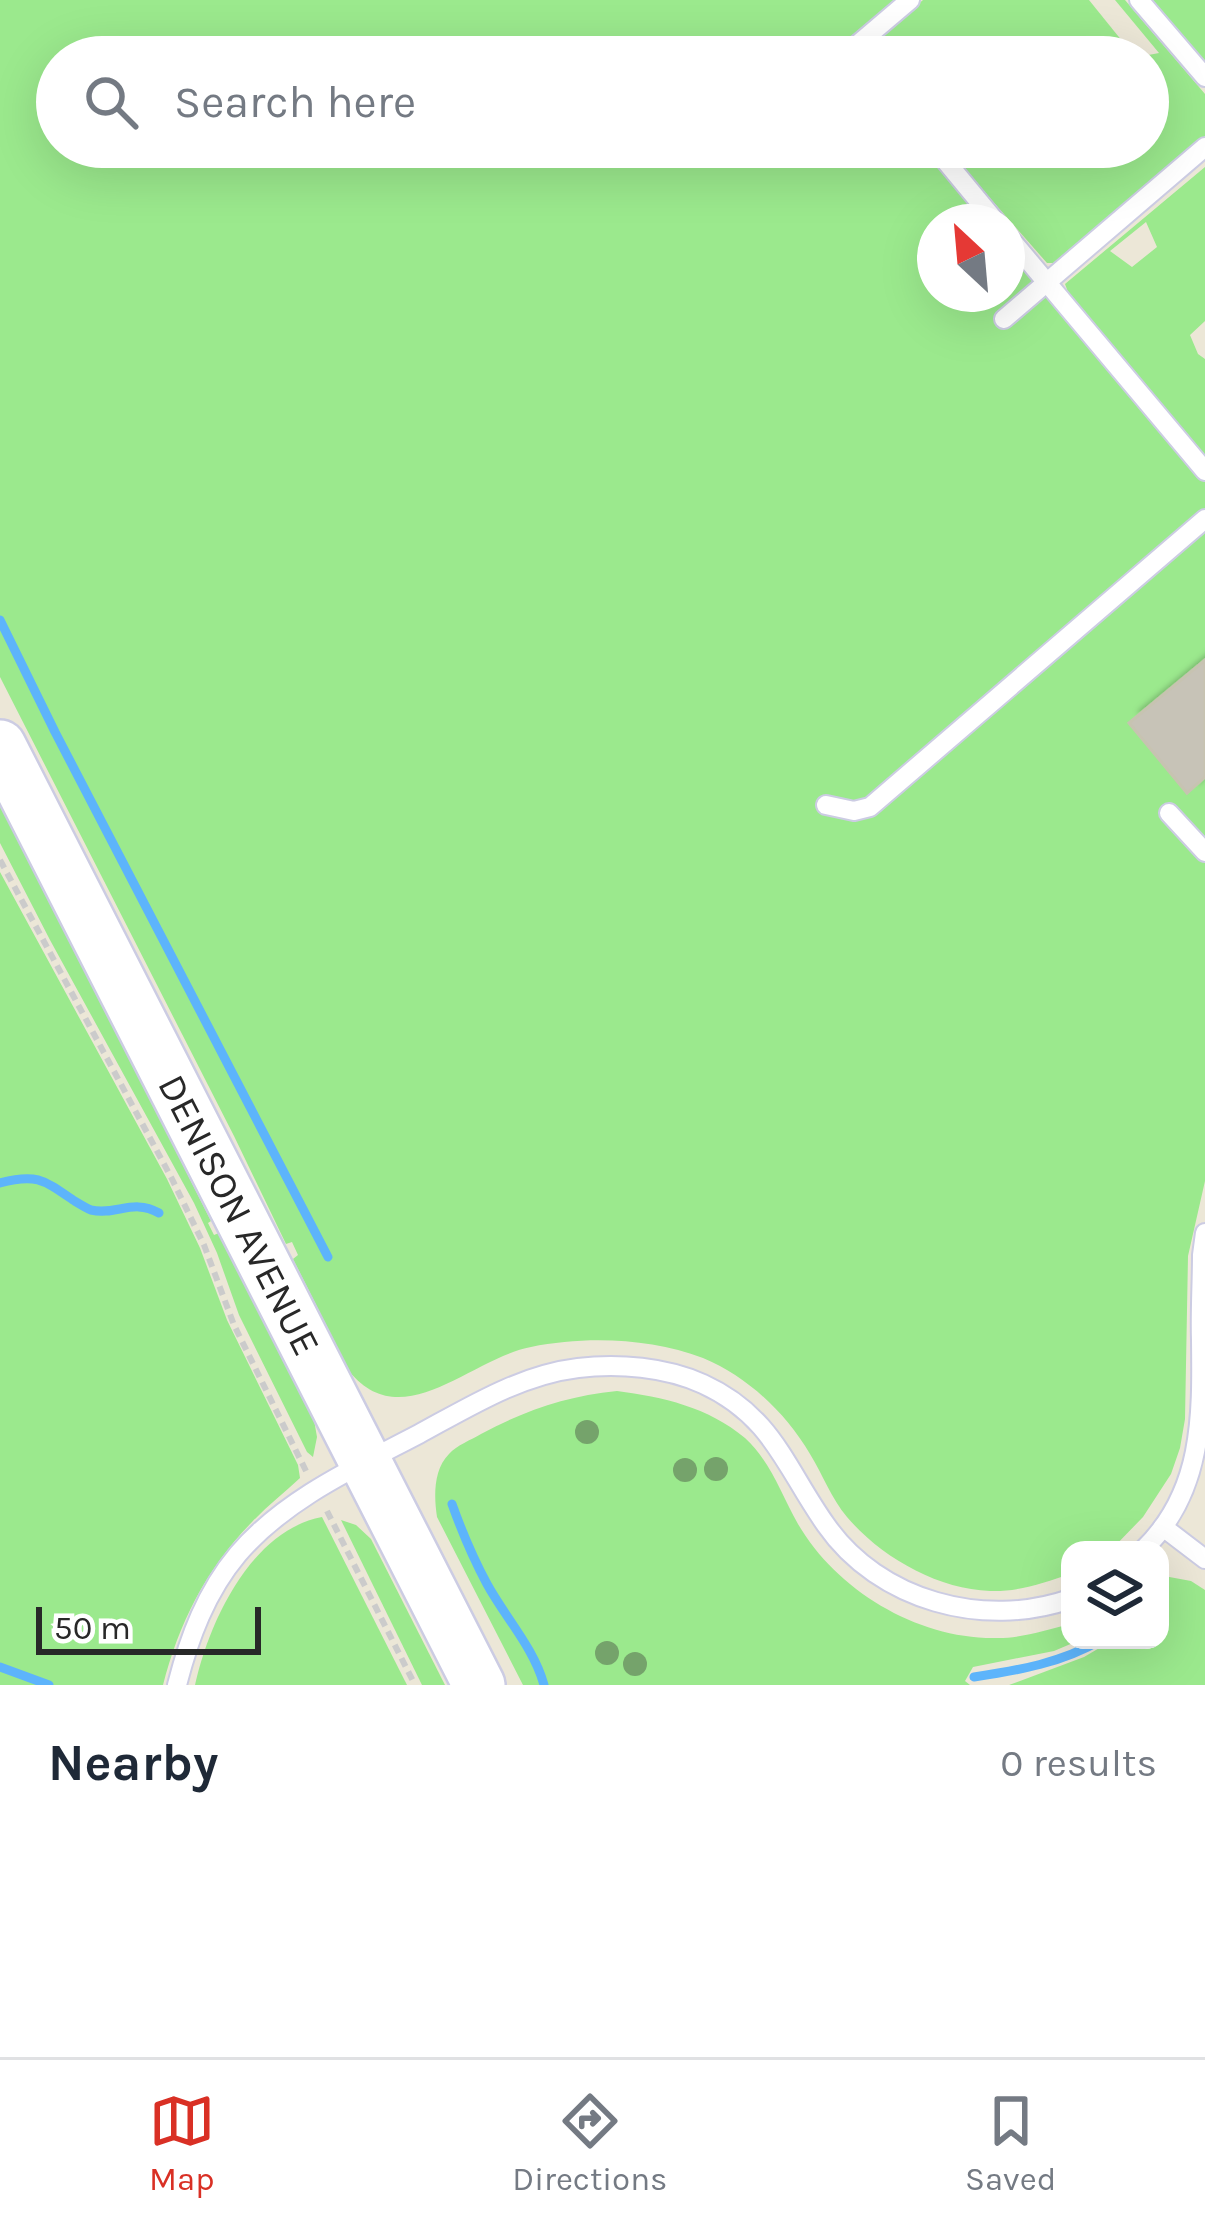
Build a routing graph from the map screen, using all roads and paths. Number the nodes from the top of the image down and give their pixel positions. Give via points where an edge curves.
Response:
1 (910, 0) edge
2 (1139, 0) edge
3 (868, 36) edge
4 (1205, 77) edge
5 (1205, 147) edge
6 (951, 168) edge
7 (981, 204) edge
8 (1025, 257) edge
9 (1047, 284) junction
10 (1004, 319) dead end
11 (1205, 471) edge
12 (1205, 519) edge
13 (0, 746) edge
14 (826, 805) dead end
15 (1169, 813) dead end
16 (1205, 852) edge
17 (0, 860) edge
18 (1205, 1232) edge
19 (1203, 1296) edge
20 (365, 1463) junction
21 (306, 1472) dead end
22 (330, 1517) dead end
23 (1163, 1527) junction
24 (1151, 1541) edge
25 (1205, 1559) edge
26 (1061, 1602) edge
27 (178, 1685) edge
28 (415, 1685) edge
29 (478, 1685) edge

1 - 3 lane
2 - 4 lane
5 - 9 lane
6 - 7 lane
8 - 9 lane
9 - 10 lane
9 - 11 lane
12 - 14 lane via 870,807
13 - 20 street, DENISON AVENUE
15 - 16 lane
17 - 21 path via 171,1177
18 - 19 lane
19 - 23 lane via 1196,1453
20 - 26 lane via 538,1376 614,1366 660,1371 703,1384 769,1433 826,1525 876,1573 970,1611
20 - 27 lane via 280,1514 240,1552 203,1608
20 - 29 street, DENISON AVENUE
22 - 28 path
23 - 24 lane
23 - 25 lane

